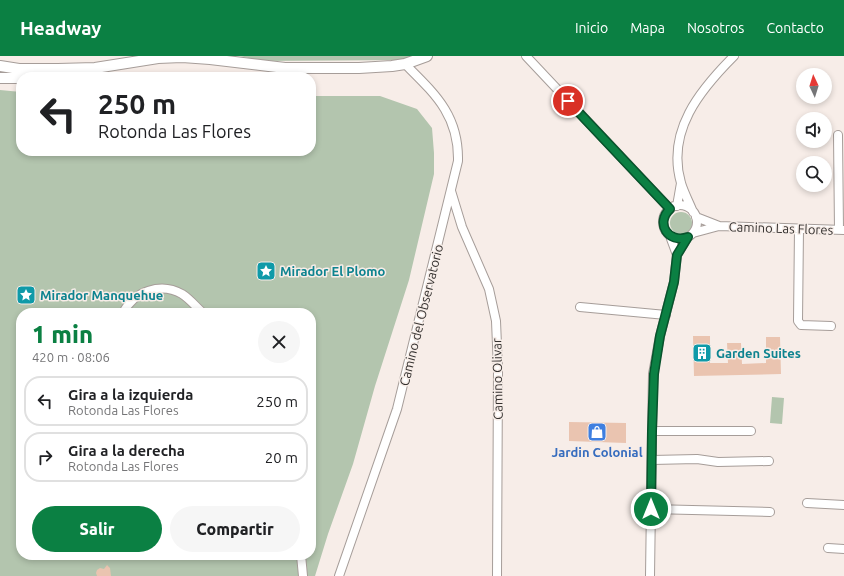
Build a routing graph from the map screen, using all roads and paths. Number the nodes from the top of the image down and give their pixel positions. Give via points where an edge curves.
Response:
1 (427, 56) edge
2 (526, 56) edge
3 (734, 56) edge
4 (405, 64) junction
5 (0, 66) edge
6 (95, 68) junction
7 (76, 72) edge
8 (0, 78) edge
9 (16, 78) edge
10 (838, 135) dead end
11 (681, 182) junction
12 (451, 190) junction
13 (674, 208) junction
14 (694, 214) junction
15 (719, 226) junction
16 (799, 229) junction
17 (841, 230) edge
18 (690, 235) junction
19 (670, 236) junction
20 (677, 255) junction
21 (580, 307) dead end
22 (126, 308) edge
23 (197, 308) edge
24 (666, 315) junction
25 (831, 326) dead end
26 (652, 431) junction
27 (752, 431) dead end
28 (652, 460) junction
29 (769, 461) dead end
30 (807, 503) dead end
31 (844, 505) edge
32 (651, 509) junction
33 (770, 512) dead end
34 (828, 548) dead end
35 (844, 549) edge
36 (301, 560) edge
37 (303, 576) edge
38 (340, 576) edge
39 (497, 576) edge
40 (650, 576) edge

1 - 4 main road
2 - 13 street
3 - 11 street via 705,88 690,110 678,152
4 - 6 main road via 359,68 286,68 177,57
4 - 12 street, Camino del Observatorio via 438,99 449,115 457,142 458,161
5 - 6 main road via 19,69
6 - 7 main road
8 - 9 main road
10 - 17 street
11 - 13 street
11 - 14 street
12 - 38 street, Camino del Observatorio via 397,409
12 - 39 street, Camino Olivar via 462,227 489,289 496,321
13 - 14 street via 686,207
13 - 19 street via 666,213 663,222
14 - 15 street, Camino Las Flores
14 - 18 street via 696,228
15 - 16 street, Camino Las Flores
15 - 18 street, Camino Las Flores
16 - 17 street, Camino Las Flores
16 - 25 street via 798,321 801,324
18 - 19 street via 679,239
18 - 20 street
19 - 20 street
20 - 24 street
21 - 24 street
22 - 23 street via 138,295 150,290 163,289 182,294
24 - 26 street via 654,374
26 - 27 street
26 - 28 street
28 - 29 street
28 - 32 street
30 - 31 street
32 - 33 street
32 - 40 street
34 - 35 street
36 - 37 street

